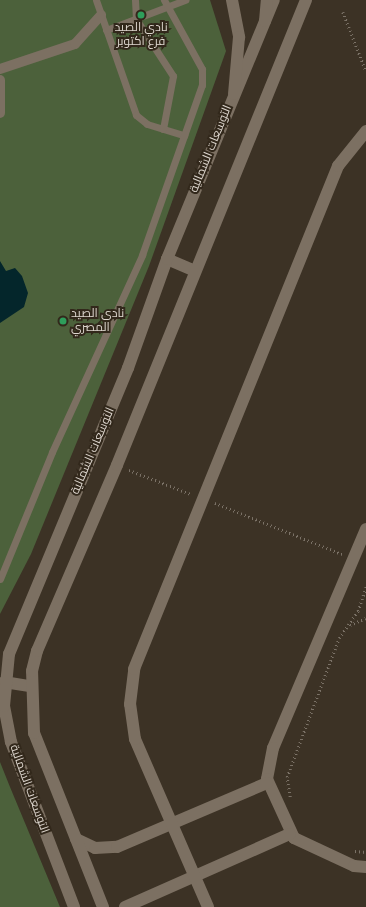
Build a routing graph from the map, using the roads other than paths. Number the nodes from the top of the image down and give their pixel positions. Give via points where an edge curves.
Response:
1 (96, 0) edge
2 (135, 0) edge
3 (185, 0) edge
4 (232, 0) edge
5 (267, 0) edge
6 (274, 0) edge
7 (306, 0) edge
8 (165, 4) edge
9 (101, 15) junction
10 (136, 19) junction
11 (265, 22) junction
12 (106, 30) junction
13 (0, 70) edge
14 (0, 80) edge
15 (234, 94) junction
16 (0, 113) edge
17 (163, 129) junction
18 (366, 131) edge
19 (184, 135) junction
20 (166, 259) junction
21 (193, 270) junction
22 (366, 529) edge
23 (0, 579) edge
24 (2, 682) edge
25 (30, 686) junction
26 (267, 783) junction
27 (172, 824) junction
28 (290, 834) junction
29 (76, 838) junction
30 (366, 867) edge
31 (194, 877) junction
32 (74, 907) edge
33 (103, 907) edge
34 (125, 907) edge
35 (208, 907) edge

1 - 9 lane
2 - 10 lane
3 - 8 lane
4 - 15 street via 239,38
5 - 11 street
6 - 11 street, التوسعات الشمالية
7 - 21 street
8 - 10 lane
8 - 19 lane via 203,75
9 - 12 lane
9 - 13 street via 75,44
10 - 12 lane
10 - 17 lane via 174,76
11 - 15 street, التوسعات الشمالية
12 - 17 lane via 136,115 147,124
14 - 16 street
15 - 20 street, التوسعات الشمالية
17 - 19 lane
18 - 27 street via 338,166 134,669 131,687 135,739
19 - 23 lane via 142,255 52,452
20 - 21 street
20 - 24 street, التوسعات الشمالية via 128,368 9,654
21 - 25 street via 117,465 37,650
22 - 26 street via 273,748
24 - 25 street
24 - 32 street, التوسعات الشمالية via 7,724 17,760
25 - 29 street via 34,733
26 - 27 street
26 - 28 street
27 - 29 street via 106,849 95,848
27 - 31 street
28 - 30 street via 354,866
28 - 31 street
29 - 33 street
31 - 34 street
31 - 35 street

